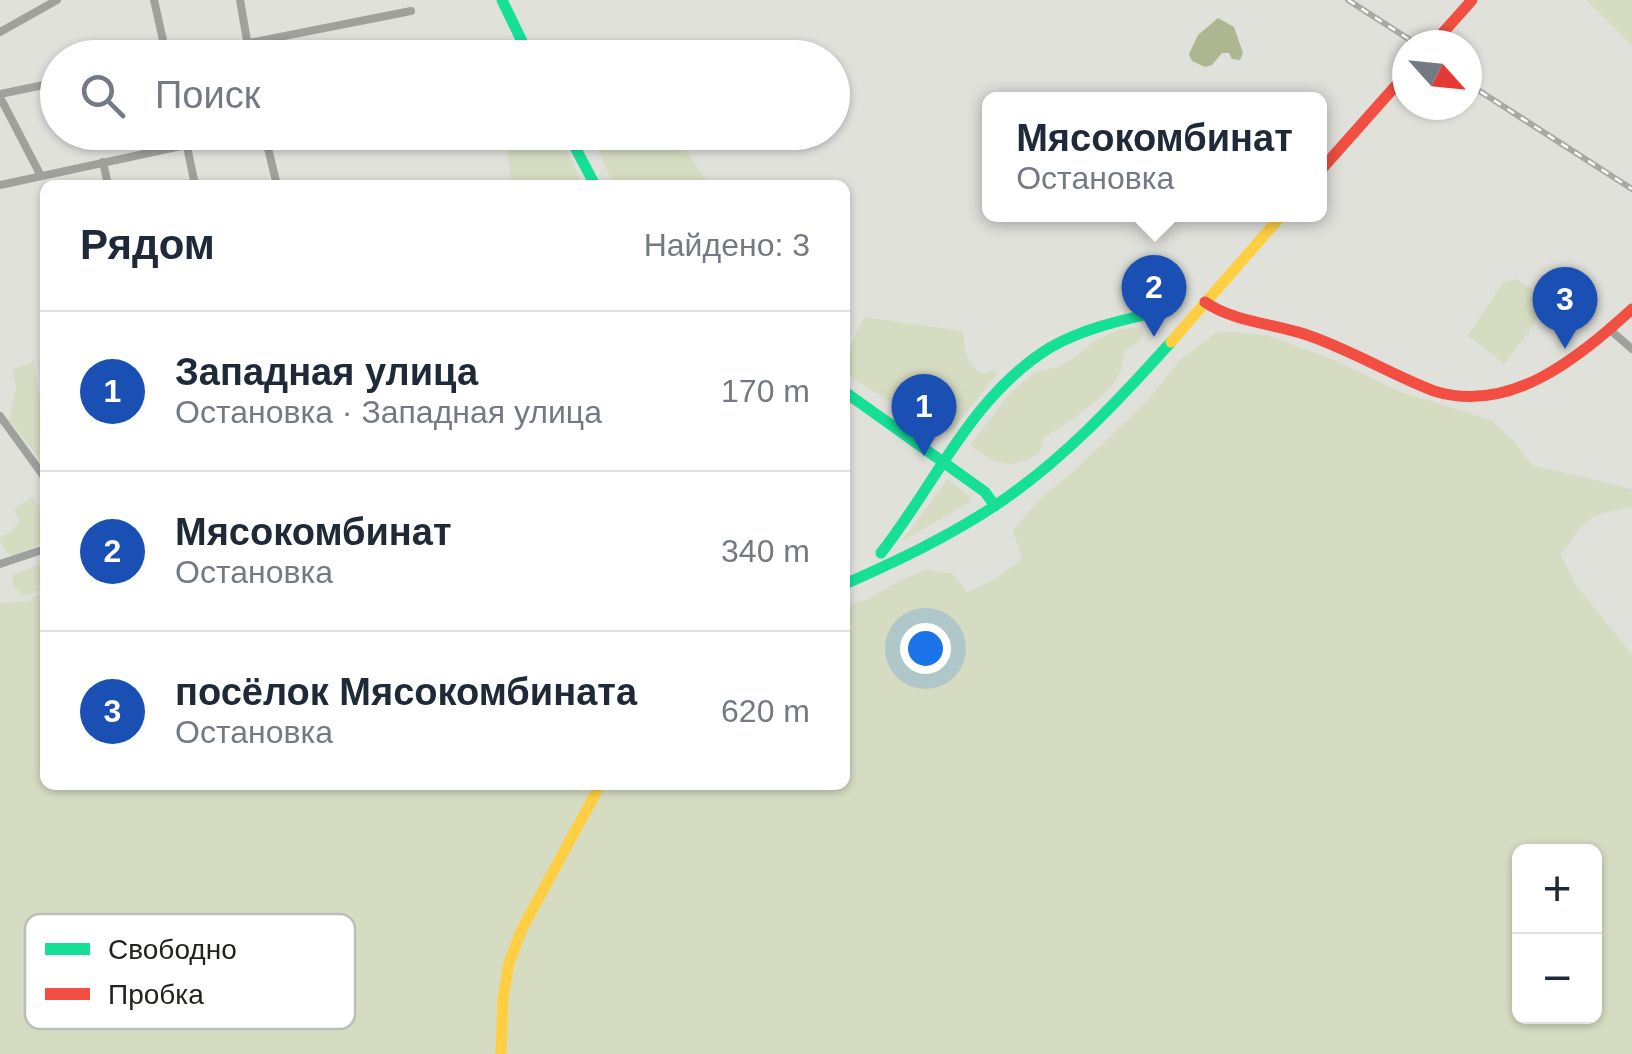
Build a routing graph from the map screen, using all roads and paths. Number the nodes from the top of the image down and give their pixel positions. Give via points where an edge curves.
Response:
1 (57, 0) edge
2 (154, 0) edge
3 (240, 0) edge
4 (502, 0) edge
5 (1472, 0) edge
6 (411, 11) dead end
7 (1445, 30) edge
8 (0, 32) edge
9 (165, 40) edge
10 (248, 40) edge
11 (259, 40) edge
12 (521, 40) edge
13 (40, 86) edge
14 (1392, 90) edge
15 (0, 95) edge
16 (166, 150) edge
17 (188, 150) edge
18 (268, 150) edge
19 (576, 150) edge
20 (103, 162) junction
21 (1327, 163) edge
22 (41, 176) junction
23 (107, 180) edge
24 (194, 180) edge
25 (275, 180) edge
26 (592, 180) edge
27 (0, 185) edge
28 (1275, 222) edge
29 (1205, 302) junction
30 (1632, 310) edge
31 (1153, 313) dead end
32 (1609, 329) junction
33 (1632, 348) edge
34 (850, 395) edge
35 (0, 416) edge
36 (944, 461) junction
37 (40, 471) edge
38 (995, 506) junction
39 (40, 551) edge
40 (881, 553) dead end
41 (0, 564) edge
42 (850, 582) edge
43 (593, 790) edge
44 (500, 1054) edge

1 - 8 street
2 - 9 street
3 - 10 street
4 - 12 street
5 - 7 street
6 - 11 street
13 - 15 street
14 - 21 street
15 - 22 street
16 - 20 street
17 - 24 street
18 - 25 street
19 - 26 street
20 - 22 street
20 - 23 street
22 - 27 street
28 - 29 street
29 - 32 street via 1228,316 1290,329 1347,351 1438,392 1466,396 1533,382
29 - 38 street via 1090,426
30 - 32 street
31 - 36 street via 1084,330 1038,354 982,406
32 - 33 street
34 - 36 street
35 - 37 street
36 - 38 street
36 - 40 street
38 - 42 street
39 - 41 street
43 - 44 street via 509,963

